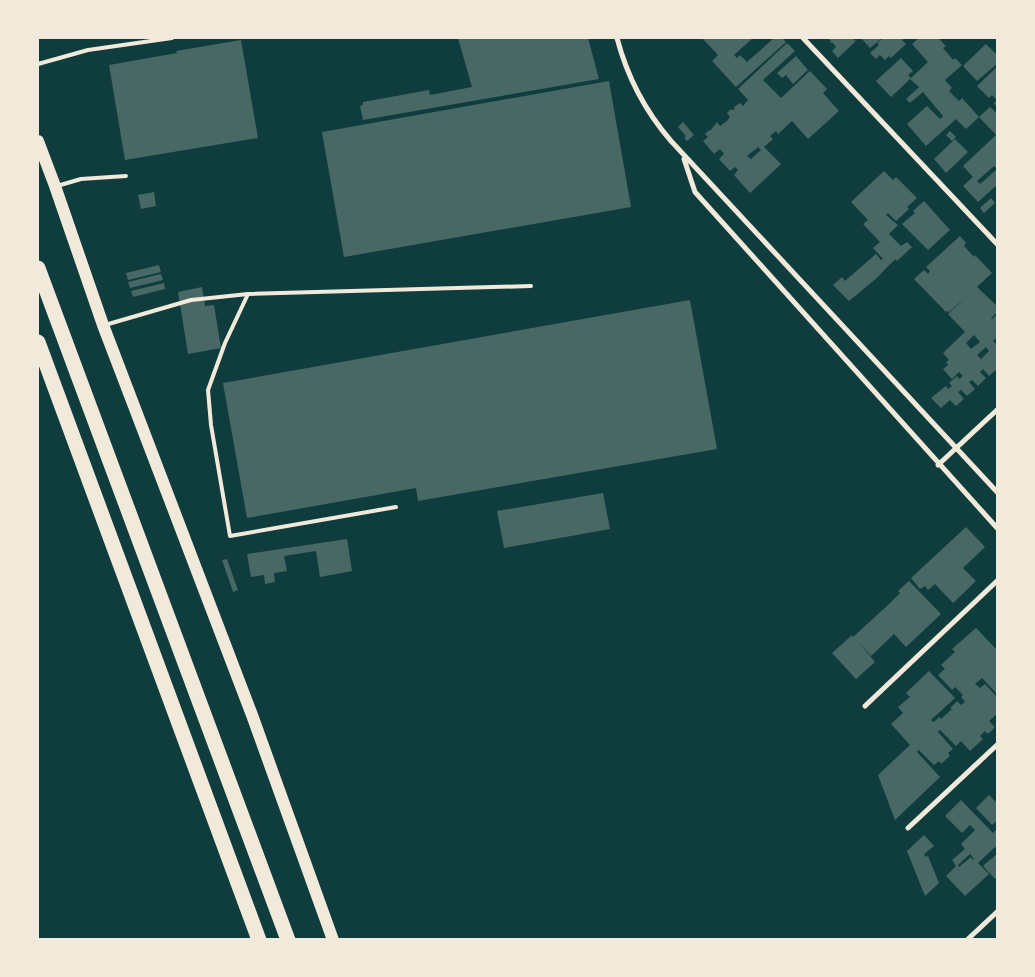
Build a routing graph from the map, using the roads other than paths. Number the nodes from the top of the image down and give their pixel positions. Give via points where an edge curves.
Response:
1 (172, 38) edge
2 (617, 38) edge
3 (803, 38) edge
4 (38, 64) edge
5 (38, 140) edge
6 (683, 156) junction
7 (126, 176) dead end
8 (55, 186) junction
9 (998, 245) edge
10 (38, 268) edge
11 (531, 286) dead end
12 (248, 294) junction
13 (103, 325) junction
14 (38, 342) edge
15 (998, 409) edge
16 (956, 448) junction
17 (938, 465) junction
18 (998, 493) edge
19 (396, 507) dead end
20 (998, 529) edge
21 (998, 580) edge
22 (865, 706) dead end
23 (998, 744) edge
24 (908, 828) dead end
25 (998, 911) edge
26 (259, 940) edge
27 (288, 940) edge
28 (333, 940) edge
29 (967, 940) edge

1 - 4 lane via 88,50
2 - 6 street via 636,91 655,123
3 - 9 street
5 - 8 main road
6 - 16 street
6 - 17 street via 695,192
7 - 8 lane via 80,179
8 - 13 main road
10 - 27 highway
11 - 12 lane
12 - 13 lane via 192,300
12 - 19 lane via 208,390 210,424 229,534
13 - 28 main road via 252,715
14 - 26 highway
15 - 16 street
16 - 17 street
16 - 18 street
17 - 20 street
21 - 22 street
23 - 24 street
25 - 29 street

